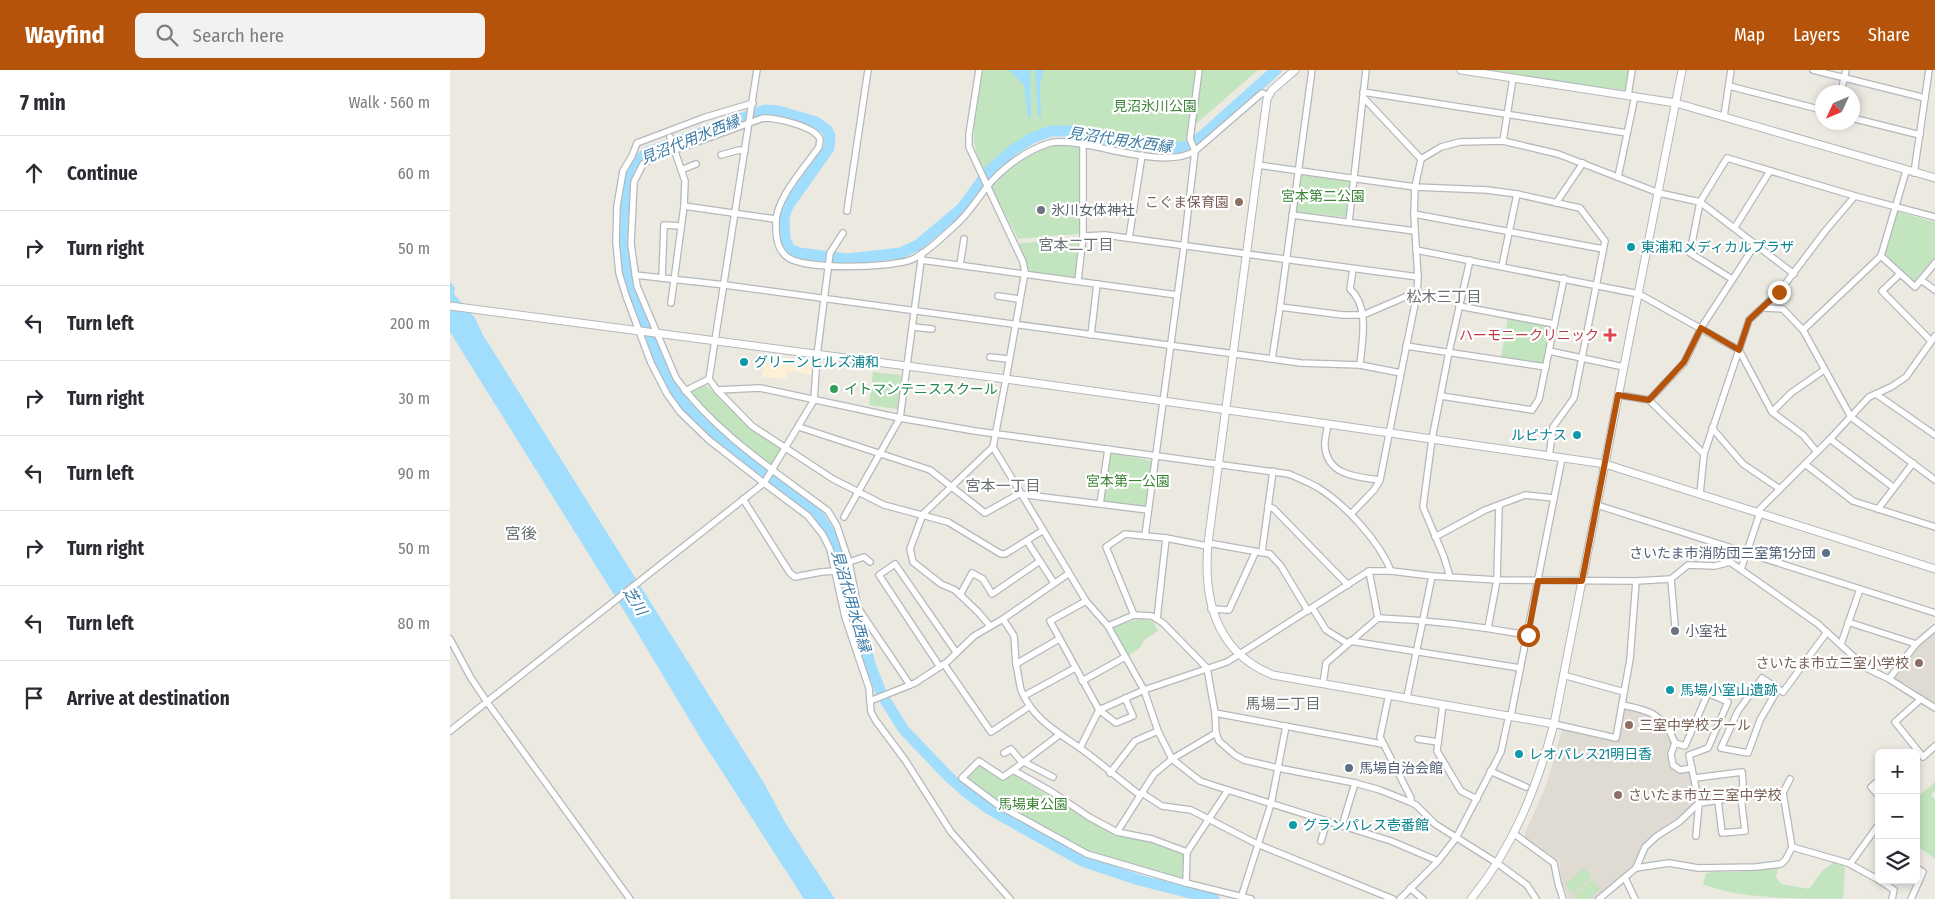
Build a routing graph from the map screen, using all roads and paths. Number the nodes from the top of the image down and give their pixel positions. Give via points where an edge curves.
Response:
1 (757, 70) edge
2 (868, 70) edge
3 (979, 70) edge
4 (1199, 70) edge
5 (1295, 70) edge
6 (1312, 70) edge
7 (1366, 70) edge
8 (1462, 70) edge
9 (1632, 70) edge
10 (1682, 70) edge
11 (1731, 70) edge
12 (1813, 70) edge
13 (1846, 70) edge
14 (1929, 70) edge
15 (1484, 72) edge
16 (1513, 78) junction
17 (1844, 78) junction
18 (1842, 85) edge
19 (1729, 86) junction
20 (1268, 94) junction
21 (1363, 95) junction
22 (1632, 96) junction
23 (1925, 98) junction
24 (1676, 103) junction
25 (752, 106) junction
26 (1815, 108) edge
27 (1507, 114) junction
28 (1724, 116) junction
29 (1860, 120) edge
30 (749, 123) junction
31 (1627, 133) junction
32 (1920, 136) junction
33 (670, 138) dead end
34 (1502, 141) junction
35 (1083, 145) junction
36 (674, 148) junction
37 (745, 150) junction
38 (1195, 151) junction
39 (721, 155) dead end
40 (1142, 155) junction
41 (1421, 159) junction
42 (1583, 163) junction
43 (696, 164) dead end
44 (1258, 165) junction
45 (681, 170) junction
46 (1298, 170) junction
47 (1770, 171) junction
48 (1906, 171) junction
49 (1914, 173) junction
50 (1352, 177) junction
51 (1618, 178) junction
52 (1935, 178) edge
53 (986, 185) junction
54 (1415, 187) junction
55 (1659, 193) junction
56 (1517, 194) junction
57 (1855, 196) junction
58 (1700, 202) junction
59 (1556, 203) junction
60 (684, 206) junction
61 (1896, 207) junction
62 (847, 211) dead end
63 (735, 213) junction
64 (1414, 214) junction
65 (1292, 215) junction
66 (1935, 217) edge
67 (775, 219) junction
68 (1349, 222) junction
69 (681, 226) junction
70 (1734, 227) junction
71 (1415, 230) junction
72 (1509, 231) junction
73 (842, 233) dead end
74 (1083, 236) junction
75 (1129, 238) junction
76 (964, 239) dead end
77 (1755, 244) junction
78 (1184, 246) junction
79 (1603, 249) junction
80 (1416, 250) junction
81 (1246, 254) junction
82 (1881, 256) junction
83 (922, 257) junction
84 (1286, 259) junction
85 (1470, 260) junction
86 (1935, 263) edge
87 (829, 265) junction
88 (960, 265) junction
89 (1502, 266) junction
90 (1353, 269) junction
91 (636, 274) junction
92 (1024, 274) junction
93 (1794, 274) junction
94 (1900, 274) junction
95 (662, 278) junction
96 (1418, 278) junction
97 (1564, 278) junction
98 (673, 279) junction
99 (1732, 279) junction
100 (1921, 280) junction
101 (1078, 281) junction
102 (1097, 284) junction
103 (724, 285) junction
104 (1597, 285) junction
105 (1935, 290) edge
106 (1417, 294) junction
107 (1640, 294) junction
108 (1177, 295) junction
109 (998, 296) dead end
110 (824, 299) junction
111 (1019, 300) junction
112 (671, 303) dead end
113 (450, 306) edge
114 (1459, 306) junction
115 (1280, 307) junction
116 (1763, 308) junction
117 (914, 311) junction
118 (1363, 314) junction
119 (1015, 324) junction
120 (1554, 324) junction
121 (913, 327) junction
122 (1701, 328) junction
123 (932, 329) dead end
124 (1804, 330) junction
125 (641, 332) junction
126 (655, 334) junction
127 (1091, 335) junction
128 (1933, 338) edge
129 (716, 342) junction
130 (1170, 346) junction
131 (1406, 346) junction
132 (1739, 350) junction
133 (1549, 351) junction
134 (1449, 352) junction
135 (1232, 354) junction
136 (817, 355) junction
137 (990, 357) dead end
138 (1008, 359) junction
139 (1272, 359) junction
140 (1582, 359) junction
141 (1360, 365) junction
142 (907, 367) junction
143 (1546, 367) junction
144 (1624, 367) junction
145 (1824, 370) junction
146 (1401, 373) junction
147 (709, 379) junction
148 (1006, 379) junction
149 (716, 390) junction
150 (685, 391) junction
151 (1876, 394) junction
152 (1618, 395) junction
153 (1441, 396) junction
154 (814, 400) junction
155 (1649, 400) junction
156 (1162, 402) junction
157 (1225, 410) junction
158 (1772, 412) junction
159 (1851, 417) junction
160 (900, 418) junction
161 (1328, 424) junction
162 (799, 427) junction
163 (1712, 428) junction
164 (1390, 433) junction
165 (995, 434) junction
166 (1935, 435) edge
167 (1432, 439) junction
168 (1830, 439) junction
169 (992, 447) junction
170 (786, 448) junction
171 (1108, 449) junction
172 (1817, 452) junction
173 (880, 453) junction
174 (1704, 454) junction
175 (1155, 456) junction
176 (1549, 457) junction
177 (1562, 458) junction
178 (1913, 463) junction
179 (1217, 464) junction
180 (1605, 464) junction
181 (1805, 464) junction
182 (772, 470) junction
183 (1272, 471) junction
184 (1380, 480) junction
185 (1935, 480) edge
186 (764, 482) junction
187 (951, 487) junction
188 (1893, 487) junction
189 (1780, 489) junction
190 (857, 493) junction
191 (1020, 494) junction
192 (1700, 494) junction
193 (1554, 498) junction
194 (743, 499) junction
195 (1100, 504) junction
196 (1597, 505) junction
197 (1268, 506) junction
198 (1499, 506) junction
199 (1878, 508) junction
200 (1148, 510) junction
201 (1758, 512) junction
202 (922, 514) junction
203 (1351, 514) junction
204 (840, 522) junction
205 (1935, 527) edge
206 (1042, 531) junction
207 (1145, 536) junction
208 (1435, 537) junction
209 (1166, 538) junction
210 (1026, 540) junction
211 (1207, 545) junction
212 (1259, 552) junction
213 (1747, 552) junction
214 (849, 562) junction
215 (870, 562) dead end
216 (1040, 562) junction
217 (1741, 569) junction
218 (1935, 569) edge
219 (835, 571) junction
220 (1369, 571) junction
221 (1391, 571) junction
222 (1068, 574) junction
223 (1432, 576) junction
224 (1450, 577) junction
225 (1671, 579) junction
226 (1497, 580) junction
227 (1538, 581) junction
228 (1582, 581) junction
229 (1636, 581) junction
230 (1054, 583) junction
231 (1348, 585) junction
232 (1860, 589) junction
233 (960, 595) junction
234 (1086, 601) junction
235 (1211, 609) junction
236 (1310, 610) junction
237 (1935, 613) edge
238 (1134, 616) junction
239 (1378, 618) junction
240 (1003, 619) junction
241 (1157, 619) junction
242 (1423, 620) junction
243 (1848, 622) junction
244 (990, 626) junction
245 (1108, 626) junction
246 (1675, 626) dead end
247 (1488, 628) junction
248 (1935, 628) edge
249 (1827, 632) junction
250 (1528, 635) junction
251 (450, 639) edge
252 (1060, 639) junction
253 (1349, 642) junction
254 (1841, 644) junction
255 (1916, 644) junction
256 (956, 652) junction
257 (1416, 652) junction
258 (1240, 654) junction
259 (1125, 656) junction
260 (1016, 664) junction
261 (942, 665) junction
262 (1075, 668) junction
263 (1207, 668) junction
264 (1520, 668) junction
265 (1564, 675) junction
266 (1889, 679) junction
267 (1082, 681) junction
268 (1323, 684) junction
269 (910, 685) junction
270 (1778, 689) junction
271 (1144, 690) junction
272 (1624, 692) junction
273 (1389, 694) junction
274 (1024, 696) junction
275 (1125, 698) junction
276 (1407, 698) junction
277 (1921, 699) junction
278 (487, 702) junction
279 (870, 702) junction
280 (1443, 704) junction
281 (1030, 706) junction
282 (1622, 706) junction
283 (1935, 708) edge
284 (1099, 710) junction
285 (1215, 712) junction
286 (1510, 715) junction
287 (1554, 724) junction
288 (1286, 726) junction
289 (450, 731) edge
290 (1158, 731) junction
291 (1216, 733) junction
292 (1058, 735) junction
293 (1418, 739) dead end
294 (1438, 742) junction
295 (1675, 743) junction
296 (1382, 744) junction
297 (1935, 746) edge
298 (1080, 748) junction
299 (1916, 748) joint
300 (1004, 753) dead end
301 (1172, 759) junction
302 (1026, 761) junction
303 (1278, 768) junction
304 (1692, 768) junction
305 (1014, 770) junction
306 (1490, 772) junction
307 (1110, 773) junction
308 (1053, 777) dead end
309 (1694, 778) junction
310 (1790, 779) dead end
311 (1355, 783) junction
312 (1526, 787) dead end
313 (1228, 790) junction
314 (1783, 793) junction
315 (1141, 794) junction
316 (1741, 797) junction
317 (1477, 799) junction
318 (1718, 801) junction
319 (1410, 802) junction
320 (1699, 803) junction
321 (1270, 804) junction
322 (1209, 819) junction
323 (1327, 821) junction
324 (1342, 826) junction
325 (1875, 830) edge
326 (1117, 832) junction
327 (1513, 834) junction
328 (1696, 836) dead end
329 (1456, 838) junction
330 (1321, 841) dead end
331 (1257, 844) junction
332 (1792, 847) junction
333 (1187, 852) junction
334 (1438, 862) junction
335 (1497, 863) junction
336 (1850, 864) junction
337 (1636, 868) junction
338 (1875, 876) edge
339 (1625, 878) junction
340 (1186, 883) junction
341 (1886, 884) edge
342 (1918, 884) edge
343 (1410, 888) junction
344 (1530, 892) junction
345 (1241, 897) edge
346 (630, 899) edge
347 (1010, 899) edge
348 (1251, 899) edge
349 (1393, 899) edge
350 (1400, 899) edge
351 (1422, 899) edge
352 (1472, 899) edge
353 (1525, 899) edge
354 (1536, 899) edge
355 (1563, 899) edge
356 (1599, 899) edge
357 (1635, 899) edge
358 (1892, 899) edge
359 (1911, 899) edge

1 - 25 street
2 - 62 street
3 - 53 street via 969,141
4 - 38 street via 1190,139
5 - 20 street
6 - 46 street
7 - 21 street
8 - 15 street
9 - 22 street
10 - 24 street
11 - 19 street
12 - 17 street
13 - 17 street
14 - 23 street
15 - 16 street
16 - 22 street
16 - 27 street
17 - 18 street
17 - 23 street
19 - 26 street
19 - 28 street
20 - 38 street via 1262,93
20 - 44 street
21 - 27 street
21 - 41 street
21 - 50 street
22 - 24 street
22 - 31 street
23 - 32 street
24 - 28 street
24 - 55 street
25 - 30 street
25 - 125 street via 703,118 637,143 623,171 617,206 616,250 619,274
27 - 31 street
27 - 34 street
28 - 48 street
29 - 32 street
30 - 36 street
30 - 37 street
30 - 67 street via 773,118 813,130 820,139 819,147 784,197
31 - 51 street
32 - 49 street
33 - 36 street
34 - 41 street via 1460,142 1441,147
34 - 42 street
35 - 40 street
35 - 53 street via 1054,142 1042,145 1014,161
35 - 74 street
36 - 45 street
36 - 91 street via 643,164 634,182 631,244
37 - 39 street
37 - 63 street
38 - 40 street via 1174,158
38 - 78 street
40 - 75 street
41 - 54 street
42 - 51 street
42 - 59 street
43 - 45 street
44 - 46 street
44 - 81 street
45 - 60 street via 685,182
46 - 50 street
46 - 65 street
47 - 57 street
47 - 58 street via 1727,158
47 - 70 street
48 - 49 street
48 - 61 street
49 - 52 street
50 - 54 street
50 - 68 street
51 - 55 street
53 - 83 street via 957,225
53 - 92 street via 1023,262
54 - 56 street
54 - 64 street
55 - 58 street
55 - 107 street
56 - 59 street
56 - 72 street
57 - 61 street
57 - 93 street
58 - 70 street
58 - 99 street via 1690,252
59 - 79 street via 1580,208 1605,240
60 - 63 street
60 - 69 street
61 - 66 street
61 - 82 street
63 - 67 street
63 - 103 street
64 - 71 street
64 - 72 street
65 - 68 street
65 - 84 street
67 - 87 street via 776,239 788,258
68 - 71 street
69 - 95 street via 664,225
69 - 98 street
70 - 77 street
71 - 80 street
72 - 79 street
72 - 89 street
73 - 87 street via 830,253
74 - 75 street
74 - 101 street
75 - 78 street
76 - 88 street
77 - 93 street
77 - 99 street
78 - 81 street
78 - 108 street
79 - 104 street
80 - 85 street
80 - 96 street
81 - 84 street
81 - 135 street
82 - 94 street
82 - 124 street
83 - 87 street via 870,267
83 - 88 street
83 - 117 street
84 - 90 street
84 - 115 street
85 - 89 street
85 - 114 street
86 - 100 street
87 - 110 street
88 - 92 street
89 - 97 street
90 - 96 street
90 - 118 street via 1350,289
91 - 95 street
91 - 126 street via 637,286
92 - 101 street
92 - 111 street
93 - 116 street
94 - 100 street via 1915,287
94 - 128 street via 1882,291
95 - 98 street
96 - 106 street
97 - 104 street
97 - 120 street
98 - 103 street
98 - 112 street
99 - 122 street
100 - 105 street
101 - 102 street
102 - 108 street
102 - 127 street
103 - 110 street
103 - 129 street
104 - 107 street
104 - 140 street
106 - 118 street
106 - 131 street
107 - 122 street
107 - 144 street
108 - 130 street
109 - 111 street
110 - 117 street
110 - 136 street
111 - 119 street
113 - 125 street
114 - 120 street
114 - 134 street
115 - 118 street via 1343,315
115 - 139 street
116 - 124 street via 1783,309
116 - 132 street via 1749,320
117 - 119 street
117 - 121 street
118 - 141 street
119 - 127 street
119 - 138 street
120 - 133 street
121 - 123 street
121 - 142 street
122 - 132 street
122 - 155 street via 1684,362
124 - 145 street
125 - 126 street
125 - 186 street via 651,364 680,412
126 - 129 street
126 - 150 street
127 - 130 street
128 - 151 street via 1906,377
129 - 136 street
129 - 147 street
130 - 135 street
130 - 156 street
131 - 134 street
131 - 146 street
132 - 158 street
132 - 163 street
133 - 140 street
133 - 143 street
134 - 143 street
134 - 153 street
135 - 139 street
135 - 157 street
136 - 142 street
136 - 154 street
137 - 138 street
138 - 148 street
139 - 141 street
140 - 144 street
140 - 176 street via 1574,398 1553,427
141 - 146 street
142 - 148 street
142 - 160 street
143 - 153 street via 1539,398 1532,410
144 - 152 street
145 - 158 street via 1791,393
145 - 159 street
146 - 164 street
147 - 149 street
147 - 150 street
148 - 156 street
148 - 165 street
149 - 154 street via 760,388
149 - 170 street via 752,426
150 - 182 street via 714,422
151 - 159 street via 1869,397
151 - 166 street
152 - 155 street
152 - 180 street
153 - 167 street
154 - 160 street
154 - 162 street
155 - 174 street
156 - 157 street
156 - 175 street
157 - 161 street
157 - 179 street
158 - 172 street via 1803,435
159 - 168 street
159 - 178 street
160 - 165 street
160 - 173 street
161 - 164 street
161 - 184 street via 1325,447 1331,465 1346,475
162 - 170 street
162 - 173 street
163 - 174 street
163 - 189 street via 1737,458
164 - 167 street
164 - 184 street
165 - 169 street
165 - 171 street
167 - 176 street
167 - 208 street via 1422,507
168 - 172 street
168 - 188 street
169 - 187 street
169 - 191 street
170 - 182 street
170 - 190 street
171 - 175 street
171 - 195 street
172 - 181 street
173 - 187 street via 930,470
173 - 190 street
174 - 192 street
175 - 179 street
175 - 200 street
176 - 177 street
177 - 180 street
177 - 193 street
178 - 185 street
178 - 188 street
179 - 183 street
179 - 211 street
180 - 192 street
180 - 196 street
181 - 189 street
181 - 199 street via 1849,498
182 - 186 street
182 - 204 street
183 - 197 street
183 - 203 street via 1289,474 1317,487
184 - 203 street
186 - 194 street
186 - 219 street via 808,516 823,535
187 - 191 street via 985,513
187 - 202 street
188 - 199 street
189 - 201 street
190 - 202 street via 895,509
190 - 204 street
191 - 195 street
191 - 206 street
192 - 201 street
193 - 198 street via 1525,495
193 - 227 street
194 - 219 street via 795,577
194 - 278 street
195 - 200 street
196 - 213 street
196 - 228 street
197 - 212 street
197 - 231 street
198 - 208 street via 1485,510
198 - 226 street
199 - 205 street
200 - 207 street
201 - 213 street
201 - 218 street
202 - 210 street via 948,522 1001,554
202 - 233 street via 910,549 913,562
203 - 221 street via 1386,559
204 - 214 street
206 - 210 street
206 - 222 street
207 - 209 street
207 - 238 street via 1125,534 1106,546
208 - 224 street
209 - 211 street
209 - 241 street
210 - 216 street
211 - 212 street
211 - 235 street
212 - 235 street via 1229,610
212 - 236 street via 1270,554 1281,566
213 - 217 street
213 - 232 street
214 - 215 street via 864,557
214 - 269 street via 858,608
216 - 230 street
216 - 233 street via 992,594 983,579 972,573
217 - 225 street via 1730,562 1715,566 1688,565
217 - 249 street
219 - 279 street via 845,617 869,688
220 - 221 street
220 - 231 street
220 - 239 street
221 - 223 street
222 - 230 street
222 - 234 street
223 - 224 street
223 - 242 street
224 - 226 street
225 - 229 street
225 - 246 street
226 - 227 street
226 - 247 street
227 - 228 street
227 - 250 street
228 - 229 street
228 - 265 street
229 - 272 street
230 - 240 street
231 - 236 street
232 - 237 street
232 - 243 street
233 - 244 street
234 - 245 street
234 - 252 street via 1050,621
235 - 258 street via 1227,640
236 - 253 street via 1326,630
236 - 258 street
238 - 241 street
238 - 245 street
239 - 242 street
239 - 253 street
240 - 244 street
240 - 260 street via 1014,636
241 - 263 street
242 - 247 street
242 - 257 street
243 - 254 street
243 - 255 street
244 - 256 street
245 - 259 street
247 - 250 street
248 - 255 street
249 - 254 street
249 - 270 street via 1783,692
250 - 264 street
251 - 278 street
252 - 260 street
252 - 262 street
253 - 257 street
253 - 268 street via 1326,663
254 - 266 street via 1866,668
255 - 266 street
256 - 261 street
256 - 261 street via 895,564 879,575
257 - 264 street
257 - 276 street
258 - 263 street
258 - 268 street via 1273,674
259 - 267 street
259 - 271 street
260 - 274 street
261 - 269 street
261 - 281 street via 992,732
262 - 267 street
262 - 274 street
263 - 271 street
263 - 285 street
264 - 286 street
265 - 272 street
265 - 287 street
266 - 277 street
267 - 284 street
268 - 273 street
269 - 279 street
270 - 270 street via 1760,720 1748,753 1721,748 1738,711 1762,678
271 - 275 street
271 - 290 street
272 - 282 street
273 - 276 street
273 - 296 street via 1380,738
274 - 281 street
275 - 284 street
275 - 284 street via 1133,716 1116,723
276 - 280 street
277 - 283 street
277 - 299 street via 1895,722
278 - 289 street
278 - 346 street
279 - 347 street via 876,721 951,832
280 - 286 street
280 - 294 street
281 - 292 street via 1037,717
282 - 287 street via 1616,738
282 - 295 street via 1655,715 1669,729
284 - 298 street
285 - 288 street
285 - 291 street
286 - 287 street
286 - 306 street via 1501,752
287 - 327 street via 1533,790
288 - 296 street
288 - 303 street
290 - 301 street
290 - 307 street via 1135,741
291 - 301 street
291 - 303 street via 1219,741 1235,755
292 - 298 street
292 - 302 street
293 - 294 street
294 - 317 street via 1437,751 1461,791
295 - 304 street via 1671,754 1673,765 1680,770
295 - 304 street via 1685,746 1708,693 1728,702 1708,748 1690,755
296 - 319 street via 1411,798
297 - 299 street via 1923,757
298 - 307 street
300 - 302 street via 1011,749 1020,760
301 - 313 street via 1200,781
301 - 315 street via 1154,774
302 - 305 street
302 - 308 street
303 - 311 street
303 - 321 street
304 - 309 street
305 - 326 street
305 - 340 street via 1003,777 979,761 962,778 998,805 1087,854
306 - 312 street
306 - 317 street
307 - 315 street
309 - 316 street via 1742,772
309 - 320 street
310 - 314 street
311 - 319 street
311 - 324 street
313 - 321 street
313 - 322 street
314 - 316 street
314 - 332 street
315 - 322 street via 1162,806 1191,810
315 - 326 street
316 - 318 street
316 - 318 street via 1745,831 1722,833
317 - 329 street
318 - 320 street
319 - 329 street
320 - 328 street
320 - 337 street via 1645,847
321 - 323 street
321 - 331 street
322 - 331 street
322 - 333 street
323 - 324 street
323 - 330 street
324 - 334 street
325 - 336 street
326 - 333 street via 1152,839
327 - 335 street
327 - 355 street via 1554,863
329 - 334 street
329 - 335 street
331 - 345 street
331 - 349 street
332 - 336 street
332 - 337 street via 1781,864 1698,868 1669,863
333 - 340 street
334 - 343 street
335 - 344 street via 1527,886
335 - 352 street
336 - 338 street
337 - 339 street
339 - 356 street
339 - 357 street
340 - 345 street
341 - 358 street via 1894,890
342 - 359 street
343 - 350 street
343 - 351 street
344 - 353 street
344 - 354 street
345 - 348 street

